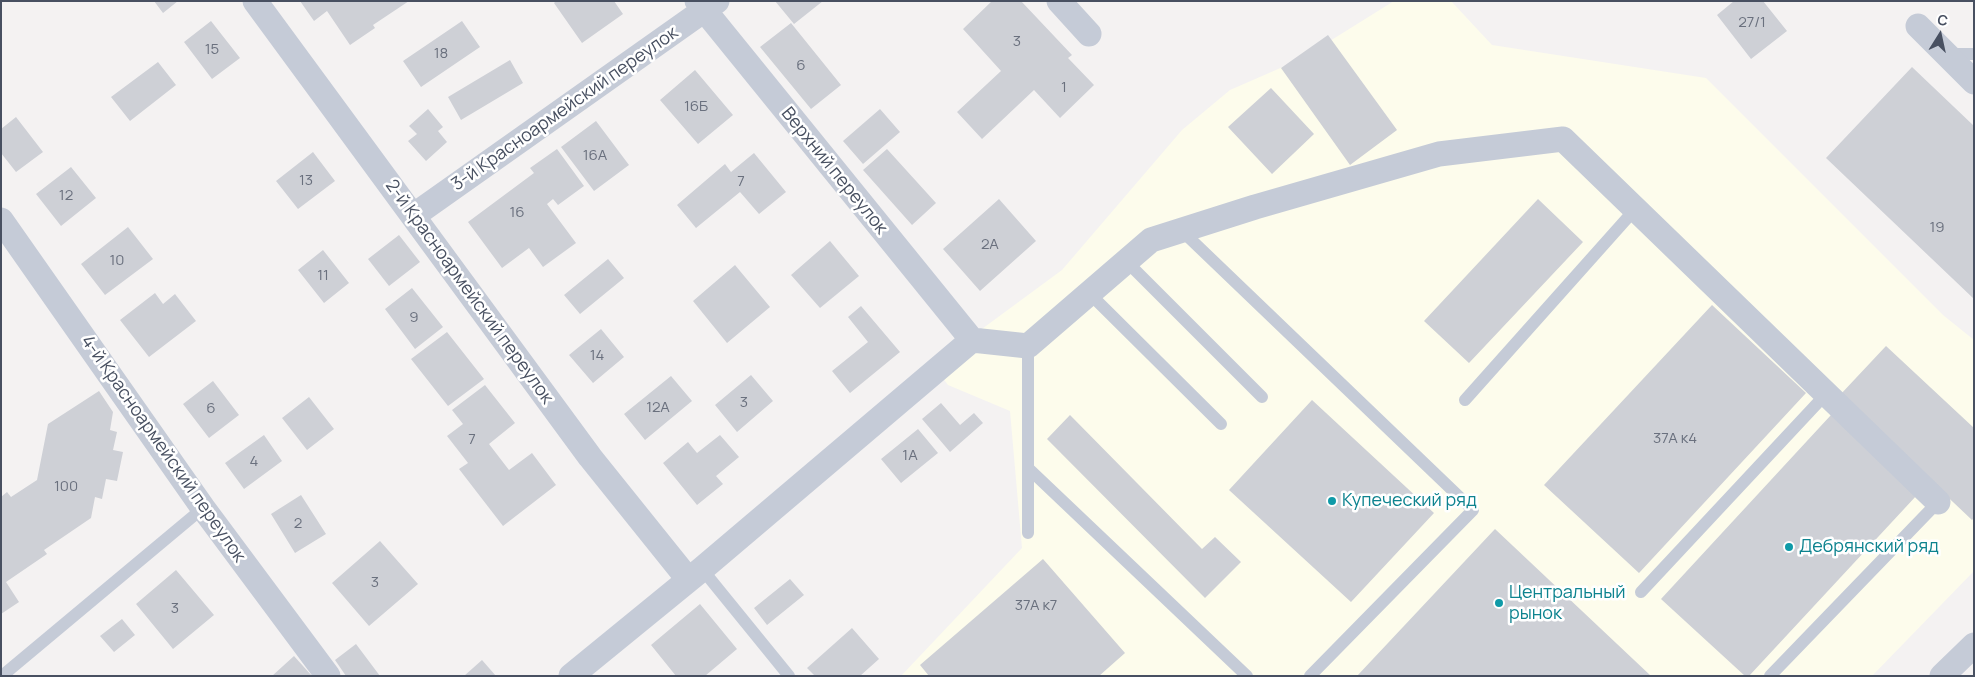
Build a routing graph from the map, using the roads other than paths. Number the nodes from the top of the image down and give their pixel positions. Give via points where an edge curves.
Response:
1 (255, 1) edge
2 (1059, 1) edge
3 (706, 4) edge
4 (1918, 26) dead end
5 (1089, 34) dead end
6 (1946, 54) junction
7 (1974, 54) edge
8 (1974, 82) edge
9 (1630, 215) dead end
10 (413, 216) junction
11 (1, 220) edge
12 (1181, 230) junction
13 (1126, 261) junction
14 (1089, 293) junction
15 (972, 340) junction
16 (1028, 346) junction
17 (1826, 394) junction
18 (1262, 397) dead end
19 (1465, 400) dead end
20 (1221, 424) dead end
21 (1028, 468) junction
22 (1938, 502) joint
23 (203, 508) junction
24 (1028, 532) dead end
25 (695, 574) junction
26 (1640, 592) dead end
27 (1974, 645) edge
28 (2, 676) edge
29 (328, 676) edge
30 (571, 676) edge
31 (789, 676) edge
32 (1247, 676) edge
33 (1310, 676) edge
34 (1770, 676) edge
35 (1942, 676) edge

1 - 10 street, 2-й Красноармейский переулок
2 - 5 street
3 - 10 street, 3-й Красноармейский переулок
3 - 15 street, Верхний переулок
4 - 6 street
6 - 7 lane
6 - 8 street
9 - 19 lane
10 - 25 street, 2-й Красноармейский переулок via 590,457
11 - 23 street, 4-й Красноармейский переулок
12 - 13 street via 1151,240
12 - 17 street via 1439,154 1563,139
12 - 33 lane via 1473,510
13 - 14 street
13 - 18 lane
14 - 16 street
14 - 20 lane
15 - 16 street
15 - 25 street
16 - 21 lane
17 - 22 street
17 - 26 lane
21 - 24 lane
21 - 32 lane
22 - 34 lane
23 - 28 lane
23 - 29 street, 4-й Красноармейский переулок
25 - 30 street
25 - 31 lane
27 - 35 street

